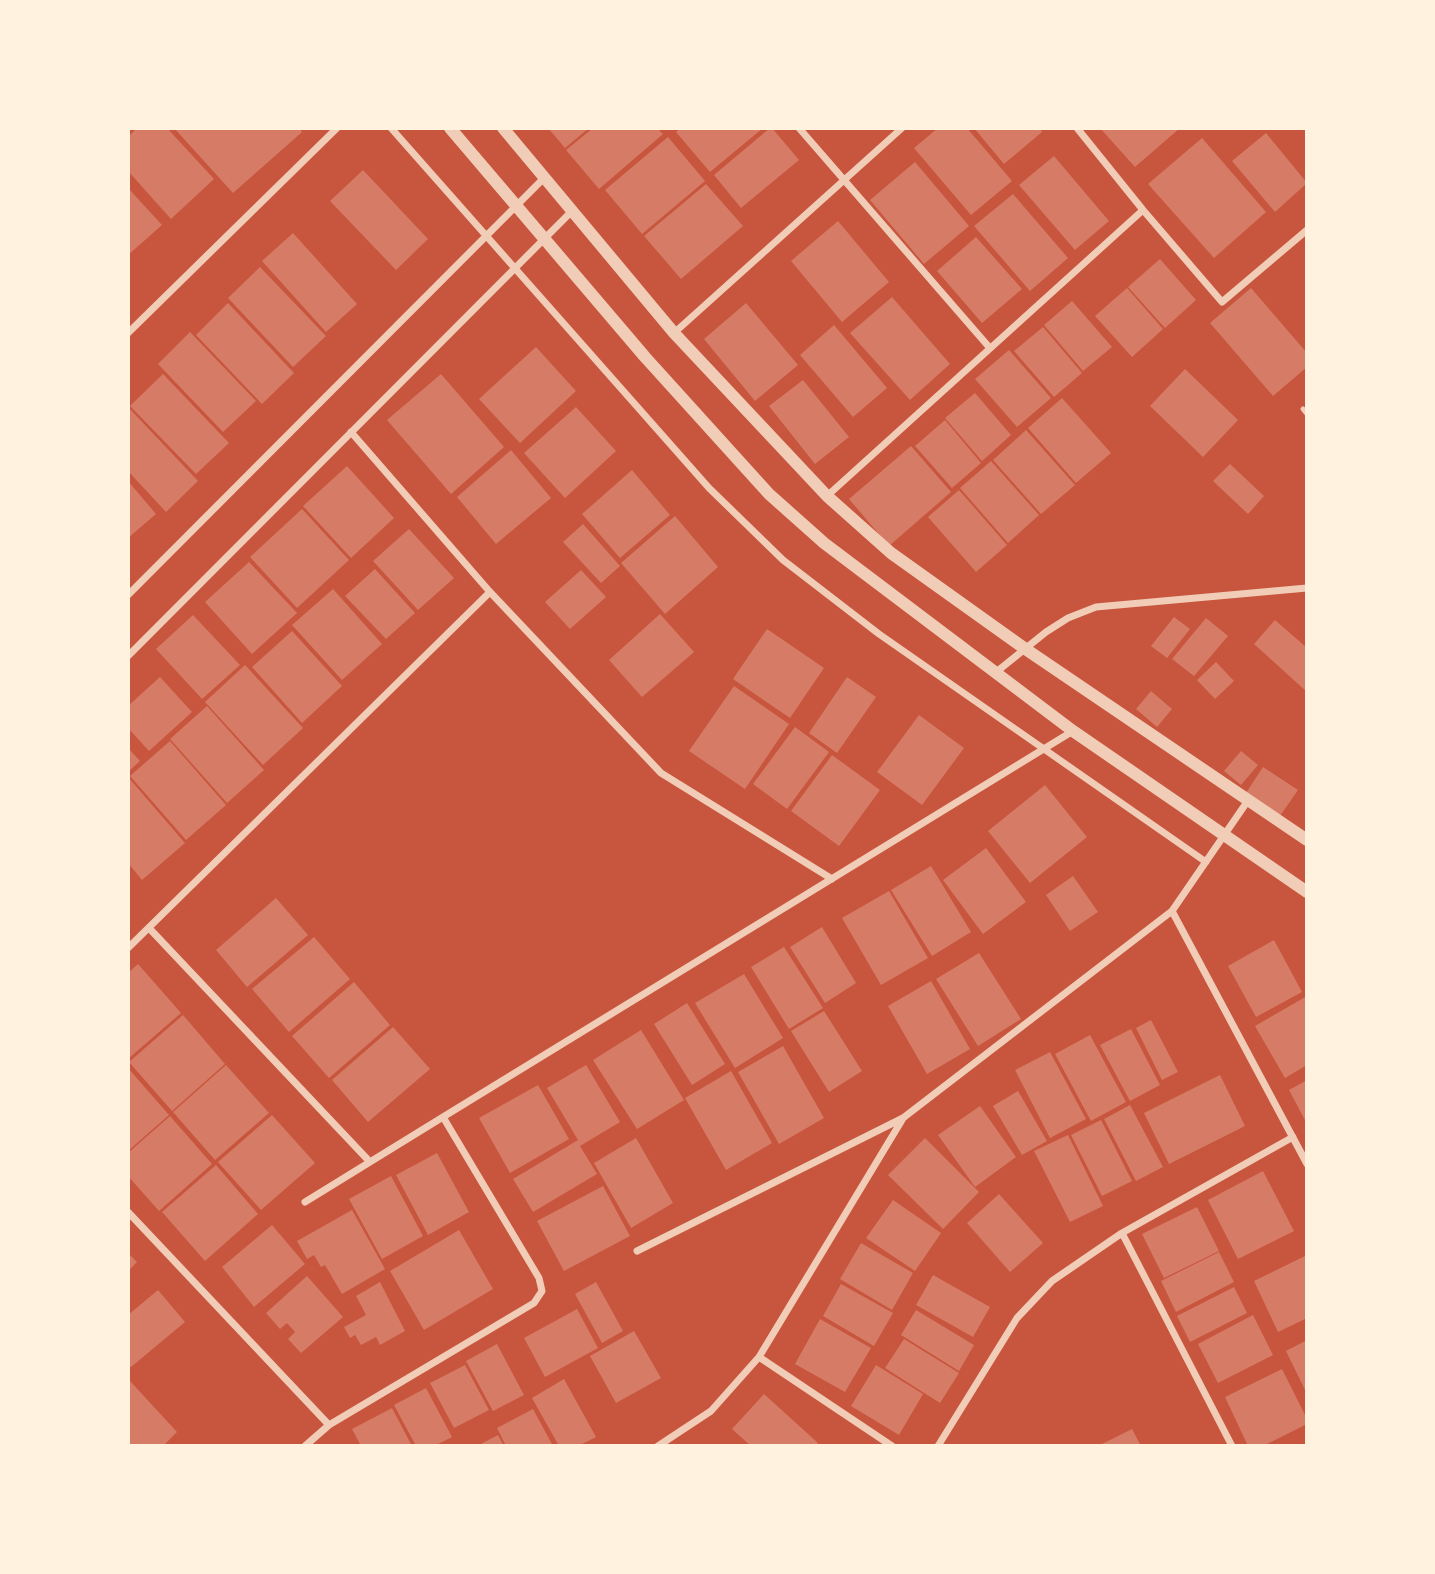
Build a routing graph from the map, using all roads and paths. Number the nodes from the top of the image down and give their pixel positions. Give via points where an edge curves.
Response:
1 (337, 128) edge
2 (391, 128) edge
3 (450, 128) edge
4 (503, 128) edge
5 (799, 128) edge
6 (902, 128) edge
7 (1077, 128) edge
8 (545, 177) junction
9 (843, 179) junction
10 (516, 206) junction
11 (572, 211) junction
12 (1143, 211) junction
13 (1307, 230) edge
14 (485, 236) junction
15 (544, 239) junction
16 (514, 269) junction
17 (128, 333) edge
18 (674, 333) junction
19 (989, 347) junction
20 (351, 432) junction
21 (827, 496) junction
22 (1307, 588) edge
23 (490, 592) junction
24 (128, 595) edge
25 (1024, 648) junction
26 (128, 656) edge
27 (994, 673) junction
28 (1073, 732) junction
29 (1043, 750) junction
30 (1250, 799) junction
31 (1224, 836) junction
32 (1307, 840) edge
33 (1206, 862) junction
34 (832, 879) junction
35 (1307, 892) edge
36 (1172, 911) junction
37 (149, 928) junction
38 (128, 948) edge
39 (443, 1117) junction
40 (903, 1118) junction
41 (1293, 1137) junction
42 (370, 1162) junction
43 (1307, 1164) edge
44 (305, 1202) dead end
45 (128, 1212) edge
46 (1122, 1233) junction
47 (637, 1251) dead end
48 (759, 1357) junction
49 (329, 1425) junction
50 (305, 1446) edge
51 (658, 1446) edge
52 (892, 1446) edge
53 (938, 1446) edge
54 (1232, 1446) edge

1 - 17 street
2 - 14 street
3 - 10 street
4 - 8 street
5 - 9 street
6 - 9 street
7 - 12 street
8 - 10 street
8 - 11 street
9 - 18 street
9 - 19 street
10 - 14 street
10 - 15 street
11 - 15 street
11 - 18 street
12 - 13 street via 1222,302
12 - 19 street
14 - 16 street
14 - 24 street
15 - 16 street
15 - 27 street via 769,494
16 - 20 street
16 - 29 street via 709,488 783,560
18 - 21 street
19 - 21 street
20 - 23 street
20 - 26 street
21 - 25 street via 891,553
22 - 25 street via 1096,607 1068,618
23 - 34 street via 662,773
23 - 37 street
25 - 27 street
25 - 30 street
27 - 28 street
28 - 29 street
28 - 31 street
29 - 33 street
29 - 34 street
30 - 31 street
30 - 32 street
31 - 33 street
31 - 35 street
33 - 36 street
34 - 39 street
36 - 40 street
36 - 41 street
37 - 38 street
37 - 42 street
39 - 42 street
39 - 49 street via 539,1278 542,1291 534,1303
40 - 47 street
40 - 48 street
41 - 43 street
41 - 46 street
42 - 44 street
45 - 49 street
46 - 53 street via 1052,1281 1017,1318
46 - 54 street
48 - 51 street via 711,1411
48 - 52 street
49 - 50 street

